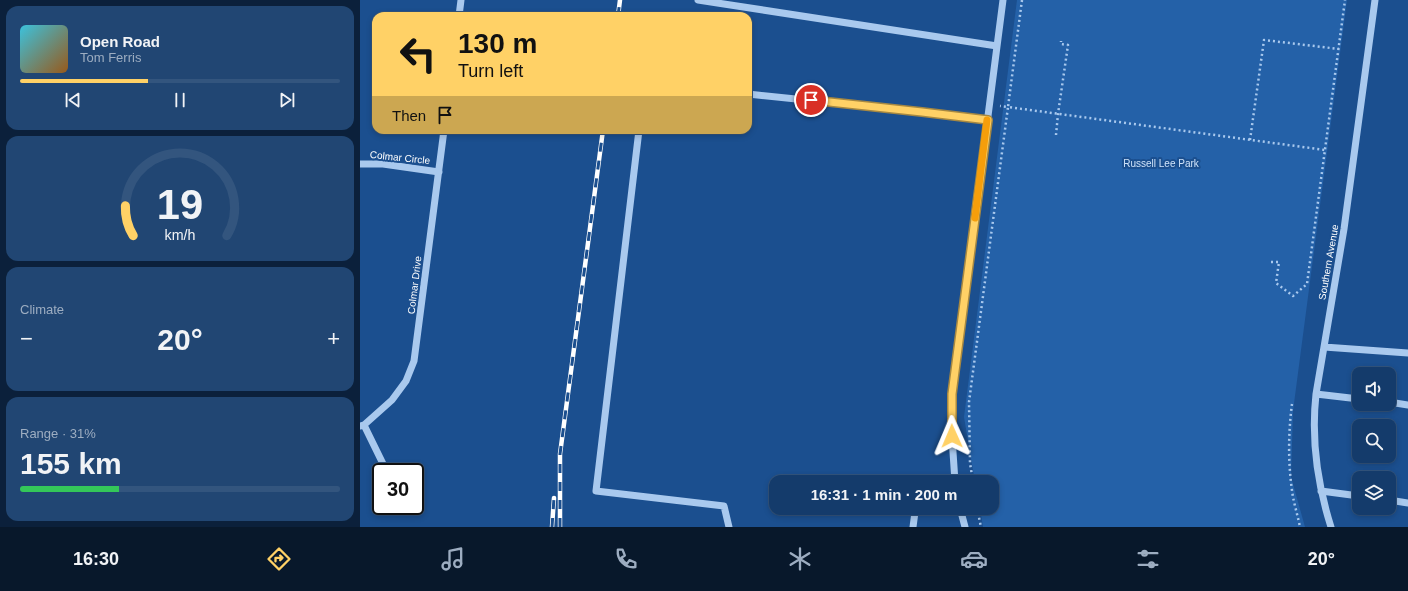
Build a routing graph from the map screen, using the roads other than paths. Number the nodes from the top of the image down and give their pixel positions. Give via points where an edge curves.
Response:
1 (461, 0) edge
2 (698, 0) edge
3 (1003, 0) edge
4 (1375, 0) edge
5 (460, 12) edge
6 (997, 46) junction
7 (752, 94) edge
8 (988, 120) junction
9 (444, 134) edge
10 (639, 134) edge
11 (360, 164) edge
12 (439, 172) junction
13 (1324, 347) junction
14 (1408, 353) edge
15 (1316, 394) junction
16 (1352, 398) edge
17 (1396, 403) edge
18 (1408, 404) edge
19 (362, 426) edge
20 (382, 463) edge
21 (955, 475) edge
22 (1321, 491) junction
23 (1352, 495) edge
24 (1396, 501) edge
25 (1408, 503) edge
26 (915, 515) edge
27 (962, 515) edge
28 (729, 527) edge
29 (913, 527) edge
30 (965, 527) edge
31 (1331, 527) edge

1 - 5 street
2 - 6 street
3 - 6 street
4 - 13 street, Southern Avenue via 1344,229
6 - 8 street
7 - 8 street
8 - 21 street via 952,394
9 - 12 street, Colmar Drive
10 - 28 street via 596,491 724,506
11 - 12 street, Colmar Circle via 383,164
12 - 19 street, Colmar Drive via 414,361 406,381 392,400
13 - 14 street
13 - 15 street, Southern Avenue
15 - 16 street
15 - 22 street, Southern Avenue via 1315,455
17 - 18 street
19 - 20 street
22 - 23 street
22 - 31 street, Southern Avenue
24 - 25 street
26 - 29 street
27 - 30 street

